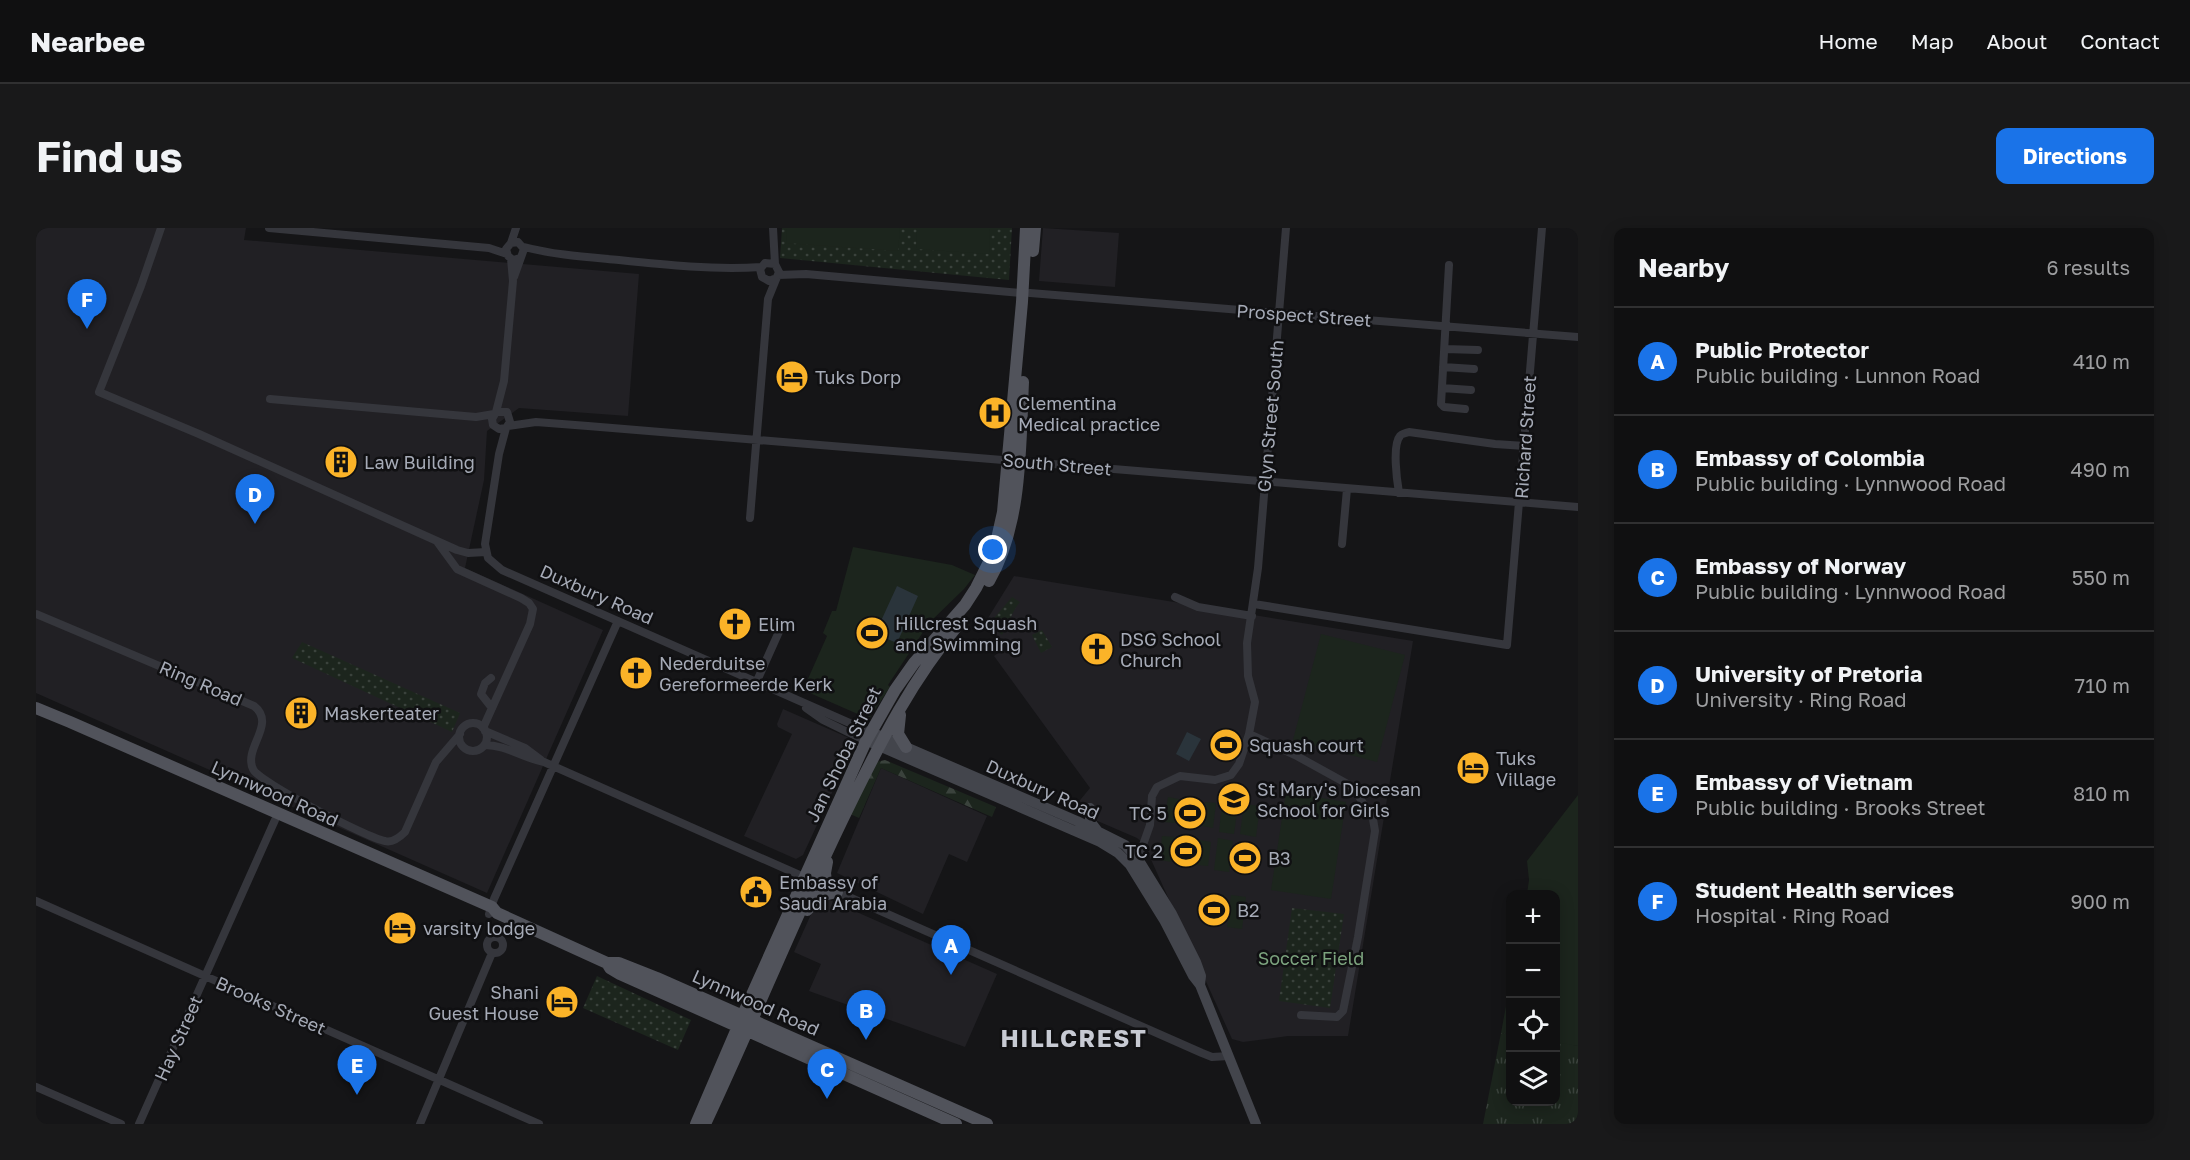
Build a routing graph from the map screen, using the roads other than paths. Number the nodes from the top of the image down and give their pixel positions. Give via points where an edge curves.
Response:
1 (161, 228) edge
2 (269, 228) edge
3 (517, 228) edge
4 (1026, 228) edge
5 (1035, 228) edge
6 (1286, 228) edge
7 (1542, 228) edge
8 (773, 230) edge
9 (509, 243) junction
10 (489, 248) junction
11 (518, 253) junction
12 (1449, 265) dead end
13 (730, 268) junction
14 (772, 269) junction
15 (763, 278) junction
16 (1026, 293) junction
17 (768, 299) junction
18 (1279, 313) junction
19 (1445, 325) junction
20 (1534, 332) junction
21 (1578, 337) edge
22 (1445, 349) junction
23 (1478, 350) dead end
24 (1443, 367) junction
25 (1474, 369) dead end
26 (504, 381) junction
27 (1442, 388) junction
28 (1471, 390) dead end
29 (270, 399) dead end
30 (1465, 409) dead end
31 (495, 413) junction
32 (508, 414) junction
33 (476, 417) junction
34 (536, 423) junction
35 (495, 426) junction
36 (507, 427) junction
37 (756, 440) junction
38 (1525, 446) junction
39 (499, 454) junction
40 (1013, 460) junction
41 (1264, 481) junction
42 (1347, 489) junction
43 (1399, 493) junction
44 (1520, 502) junction
45 (1578, 507) edge
46 (750, 518) dead end
47 (438, 542) junction
48 (1342, 544) dead end
49 (486, 552) junction
50 (1176, 597) dead end
51 (1254, 604) junction
52 (36, 614) edge
53 (1252, 616) junction
54 (618, 621) junction
55 (782, 625) dead end
56 (491, 678) dead end
57 (756, 683) junction
58 (906, 696) junction
59 (36, 708) edge
60 (492, 708) junction
61 (36, 716) edge
62 (484, 729) junction
63 (460, 734) junction
64 (1249, 734) junction
65 (868, 736) junction
66 (881, 742) junction
67 (485, 745) junction
68 (906, 747) junction
69 (448, 749) junction
70 (465, 749) junction
71 (544, 762) junction
72 (554, 766) junction
73 (1090, 808) dead end
74 (1042, 816) junction
75 (275, 820) junction
76 (1077, 821) junction
77 (1098, 831) junction
78 (829, 845) junction
79 (1108, 846) junction
80 (1138, 859) junction
81 (809, 879) junction
82 (837, 892) junction
83 (36, 901) edge
84 (493, 912) junction
85 (794, 924) junction
86 (492, 953) dead end
87 (206, 977) junction
88 (1200, 985) junction
89 (1301, 1015) dead end
90 (745, 1023) junction
91 (1228, 1056) junction
92 (440, 1080) junction
93 (36, 1087) edge
94 (121, 1124) edge
95 (139, 1124) edge
96 (420, 1124) edge
97 (539, 1124) edge
98 (696, 1124) edge
99 (705, 1124) edge
100 (956, 1124) edge
101 (987, 1124) edge
102 (1256, 1124) edge

1 - 47 street via 99,392
2 - 10 street, Prospect Street
3 - 9 street
3 - 11 street
4 - 16 main road, Jan Shoba Street
5 - 16 main road, Jan Shoba Street
6 - 18 street, Glyn Street South
7 - 20 street, Richard Street
8 - 14 street
9 - 10 street, Prospect Street
9 - 11 street
10 - 11 street, Prospect Street
11 - 13 street, Prospect Street
11 - 26 street
12 - 19 street
13 - 14 street, Prospect Street
13 - 15 street, Prospect Street
14 - 15 street, Prospect Street via 769,281
14 - 16 street, Prospect Street
14 - 17 street
15 - 17 street
16 - 18 street, Prospect Street
16 - 40 main road, Jan Shoba Street
17 - 37 street
18 - 19 street, Prospect Street
18 - 41 street, Glyn Street South
19 - 20 street, Prospect Street
19 - 22 street
20 - 21 street, Prospect Street
20 - 38 street, Richard Street
22 - 23 street
22 - 24 street
24 - 25 street
24 - 27 street
26 - 31 street
26 - 32 street
27 - 28 street
27 - 30 street via 1442,406
29 - 33 street
31 - 32 street
31 - 33 street
31 - 35 street
32 - 34 street, South Street
32 - 36 street
33 - 35 street
34 - 36 street, South Street
34 - 37 street, South Street
35 - 36 street
35 - 39 street
36 - 39 street
37 - 40 street, South Street
37 - 46 street
38 - 43 street via 1401,434 1396,458
38 - 44 street, Richard Street
39 - 49 street
40 - 41 street, South Street
40 - 58 main road, Jan Shoba Street via 1012,521 997,566 969,612
40 - 65 main road, Jan Shoba Street via 1001,524 986,571 964,605 914,663
41 - 42 street, South Street
41 - 51 street, Glyn Street South
42 - 43 street, South Street
42 - 48 street
43 - 44 street, South Street
44 - 45 street, South Street
44 - 51 street, Richard Street via 1507,645
47 - 49 street via 463,552
47 - 60 street via 458,569 532,606 530,624
49 - 54 street, Duxbury Road via 502,570
50 - 53 street via 1198,607
51 - 53 street, Glyn Street South
52 - 69 street, Ring Road via 254,706 260,711 262,724 251,761 256,775 331,817 385,841 397,839 405,832 434,767
53 - 64 street, Glyn Street South via 1247,666 1255,706
54 - 57 street, Duxbury Road
54 - 72 street
55 - 57 street
56 - 60 street via 481,694
57 - 65 street, Duxbury Road via 799,702 823,720
58 - 66 main road, Jan Shoba Street
58 - 68 main road via 897,729
59 - 84 main road, Lynnwood Road
60 - 62 street
61 - 75 main road, Lynnwood Road
62 - 63 street via 469,724
62 - 67 street
62 - 71 street via 525,748
63 - 69 street, Ring Road
63 - 70 street
64 - 80 street, Glyn Street South via 1239,765 1231,775 1215,780 1185,776 1157,787
64 - 89 street via 1353,787 1375,828 1344,1011 1337,1017
65 - 66 main road, Duxbury Road
65 - 81 main road, Jan Shoba Street
66 - 68 main road, Duxbury Road
66 - 74 main road, Duxbury Road
66 - 78 main road, Jan Shoba Street
67 - 70 street via 476,751
67 - 71 street via 501,746
68 - 76 main road, Duxbury Road
69 - 70 street
71 - 72 street
72 - 81 street
72 - 84 street
73 - 77 main road via 1090,821
74 - 76 main road via 1061,822
74 - 79 main road, Duxbury Road
75 - 84 main road, Lynnwood Road
75 - 87 street, Hay Street
76 - 77 main road, Duxbury Road
76 - 79 main road via 1082,829
77 - 80 main road, Duxbury Road via 1125,845
78 - 81 main road
78 - 82 main road via 825,879
79 - 88 main road, Duxbury Road via 1130,866
80 - 88 main road, Duxbury Road via 1188,944 1200,972
81 - 82 street
81 - 85 main road, Jan Shoba Street
81 - 90 main road, Jan Shoba Street via 792,908
82 - 85 main road via 816,897
82 - 91 street via 1202,1053
83 - 87 street, Brooks Street
84 - 90 main road, Lynnwood Road via 607,963 626,965
85 - 90 main road, Jan Shoba Street
86 - 92 street
87 - 92 street, Brooks Street
87 - 95 street, Hay Street
88 - 91 main road, Duxbury Road
90 - 98 main road, Jan Shoba Street
90 - 99 main road, Jan Shoba Street
90 - 100 main road, Lynnwood Road
90 - 101 main road, Lynnwood Road
91 - 102 main road, Duxbury Road
92 - 96 street
92 - 97 street, Brooks Street
93 - 94 street

